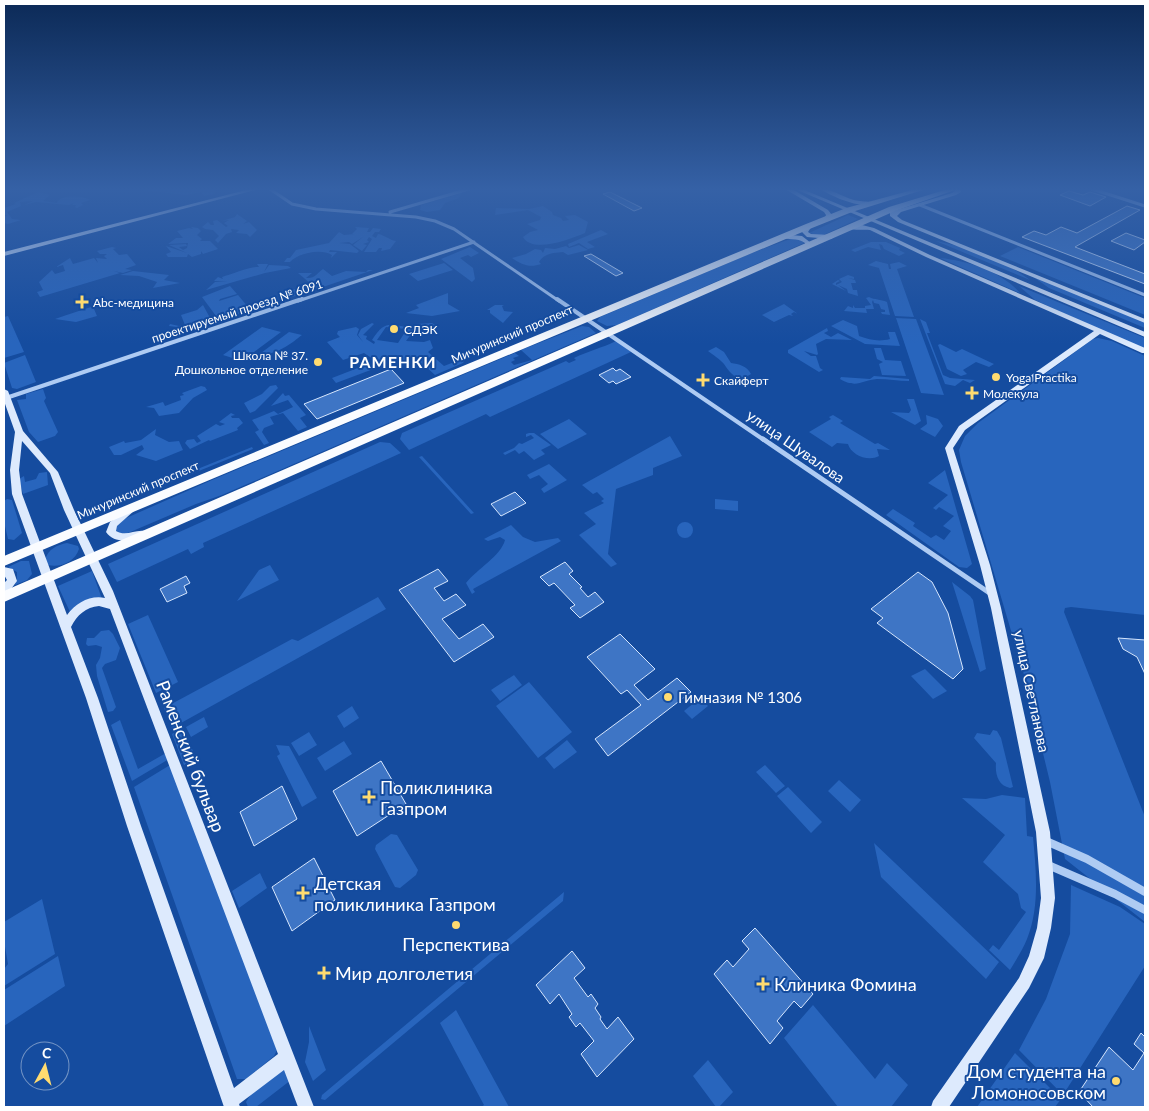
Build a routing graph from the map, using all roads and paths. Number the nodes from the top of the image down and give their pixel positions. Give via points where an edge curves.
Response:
1 (49, 241) edge
2 (52, 241) edge
3 (775, 241) edge
4 (805, 241) edge
5 (821, 241) edge
6 (896, 241) edge
7 (923, 241) edge
8 (930, 241) edge
9 (940, 241) edge
10 (950, 241) edge
11 (1010, 241) edge
12 (474, 242) joint
13 (958, 244) junction
14 (806, 247) junction
15 (911, 248) junction
16 (4, 253) edge
17 (973, 263) junction
18 (1022, 270) junction
19 (1001, 274) junction
20 (1045, 288) junction
21 (1145, 295) edge
22 (1033, 302) junction
23 (584, 318) junction
24 (1145, 321) edge
25 (1145, 330) edge
26 (1099, 331) junction
27 (609, 333) junction
28 (1145, 335) edge
29 (1145, 351) edge
30 (5, 394) edge
31 (19, 432) junction
32 (39, 456) junction
33 (14, 466) junction
34 (137, 506) junction
35 (80, 530) junction
36 (153, 530) junction
37 (36, 548) junction
38 (92, 559) junction
39 (4, 561) edge
40 (4, 571) edge
41 (48, 578) junction
42 (4, 590) edge
43 (993, 596) junction
44 (4, 597) edge
45 (113, 606) junction
46 (66, 626) junction
47 (1045, 841) junction
48 (1047, 864) junction
49 (1145, 892) edge
50 (1145, 910) edge
51 (287, 1057) junction
52 (231, 1104) edge
53 (306, 1107) edge
54 (939, 1107) edge

1 - 16 street
2 - 16 street
3 - 23 main road, Мичуринский проспект
4 - 14 street via 808,244
5 - 14 main road
6 - 15 street
7 - 17 street
8 - 20 street
9 - 13 street
10 - 13 street
11 - 21 street
12 - 23 street, улица Шувалова
12 - 30 street, проектируемый проезд № 6091
13 - 18 street
14 - 27 main road
15 - 17 street
15 - 22 street
17 - 19 street
18 - 20 street
18 - 24 street
19 - 22 street
19 - 28 street
20 - 25 street
22 - 26 street
23 - 27 street, улица Шувалова
23 - 34 main road, Мичуринский проспект
26 - 29 street
26 - 43 street, улица Светланова via 962,428 950,448
27 - 36 main road
27 - 43 street, улица Шувалова
30 - 31 street, Раменский бульвар
31 - 32 street, Раменский бульвар
31 - 33 street, Раменский бульвар
32 - 33 street via 27,456
32 - 35 street, Раменский бульвар via 54,472
33 - 37 street, Раменский бульвар via 14,484
34 - 35 main road, Мичуринский проспект
34 - 36 street via 117,520 111,532 120,537
35 - 37 main road, Мичуринский проспект
35 - 38 street, Раменский бульвар
36 - 38 main road
37 - 39 main road, Мичуринский проспект
37 - 41 street, Раменский бульвар
38 - 41 main road
38 - 45 street, Раменский бульвар
40 - 42 street via 9,572 12,580
41 - 44 main road
41 - 46 street, Раменский бульвар
43 - 47 street, улица Светланова
45 - 46 street via 102,601 89,603 76,611
45 - 51 street, Раменский бульвар
46 - 52 street, Раменский бульвар
47 - 48 street, улица Светланова
47 - 49 street via 1087,859
48 - 50 street
48 - 54 street, улица Светланова via 1048,898 1036,958 1015,998
51 - 52 street
51 - 53 street, Раменский бульвар

